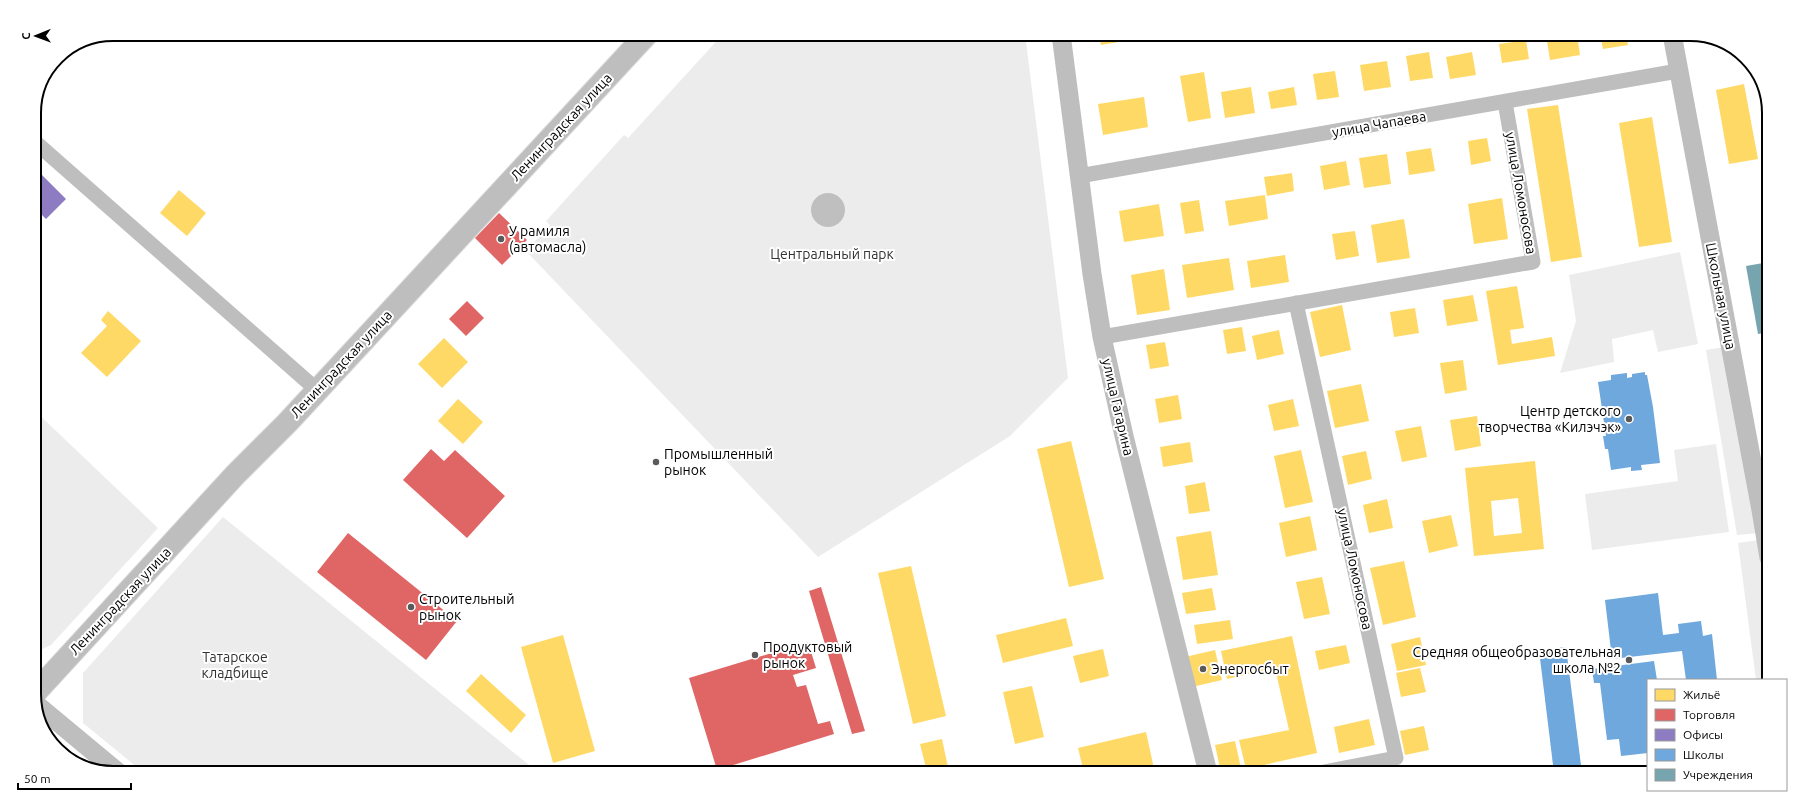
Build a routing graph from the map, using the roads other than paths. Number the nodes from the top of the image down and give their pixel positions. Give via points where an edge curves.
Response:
1 (640, 41) edge
2 (1062, 41) edge
3 (1673, 41) edge
4 (1678, 71) junction
5 (1505, 102) junction
6 (41, 147) edge
7 (1079, 176) junction
8 (1296, 303) junction
9 (1102, 337) junction
10 (316, 390) junction
11 (1762, 494) edge
12 (41, 686) edge
13 (42, 709) edge
14 (110, 766) edge
15 (1206, 766) edge
16 (1355, 766) edge

1 - 10 main road, Ленинградская улица
2 - 7 street, улица Гагарина
3 - 4 street, Школьная улица
4 - 5 street, улица Чапаева
4 - 11 street, Школьная улица
5 - 7 street, улица Чапаева
5 - 8 street, улица Ломоносова via 1532,262
6 - 10 street
7 - 9 street, улица Гагарина
8 - 9 street, улица Ломоносова
8 - 16 street, улица Ломоносова via 1396,758
9 - 15 street, улица Гагарина
10 - 12 main road, Ленинградская улица
13 - 14 street

